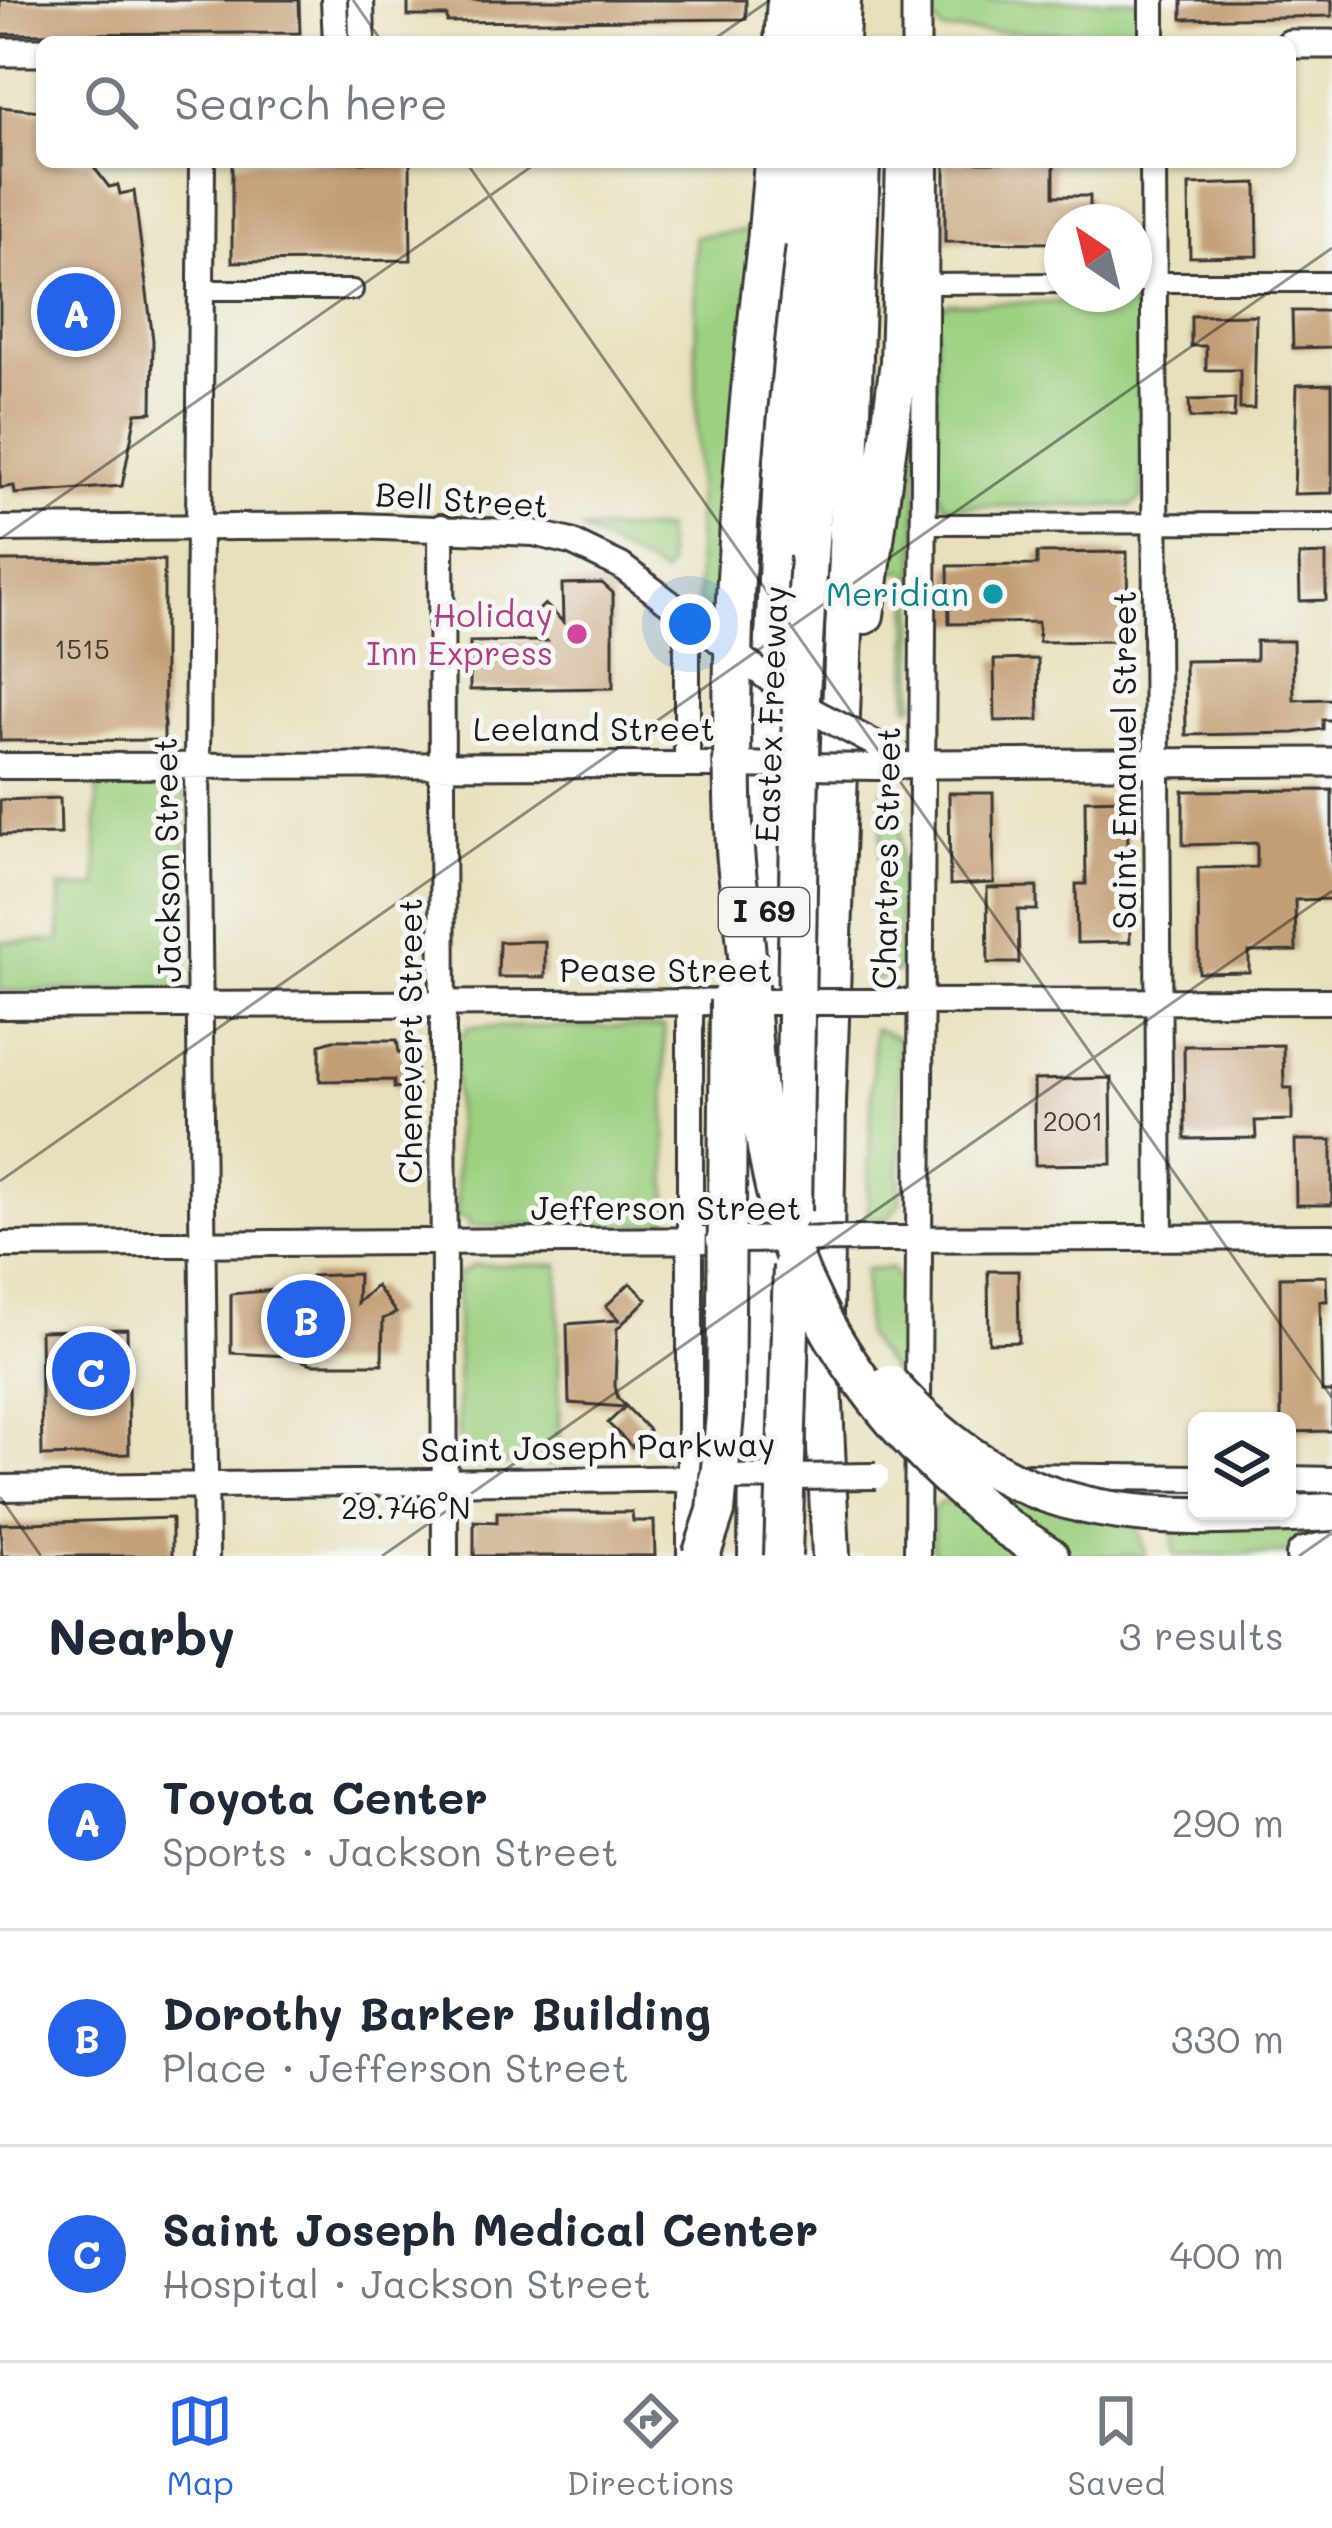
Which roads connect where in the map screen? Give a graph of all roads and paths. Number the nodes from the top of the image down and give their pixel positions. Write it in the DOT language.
graph roads {
  1 [pos="334,0"];
  2 [pos="361,0"];
  3 [pos="786,0"];
  4 [pos="815,0"];
  5 [pos="842,0"];
  6 [pos="866,0"];
  7 [pos="916,0"];
  8 [pos="1152,0"];
  9 [pos="336,36"];
  10 [pos="362,36"];
  11 [pos="783,36"];
  12 [pos="814,36"];
  13 [pos="841,36"];
  14 [pos="864,36"];
  15 [pos="916,36"];
  16 [pos="1152,36"];
  17 [pos="1296,44"];
  18 [pos="1332,44"];
  19 [pos="0,52"];
  20 [pos="36,52"];
  21 [pos="202,168"];
  22 [pos="772,168"];
  23 [pos="808,168"];
  24 [pos="836,168"];
  25 [pos="859,168"];
  26 [pos="905,168"];
  27 [pos="926,168"];
  28 [pos="1153,168"];
  29 [pos="1150,204"];
  30 [pos="829,268"];
  31 [pos="1152,282"];
  32 [pos="1332,282"];
  33 [pos="1044,283"];
  34 [pos="928,284"];
  35 [pos="203,290"];
  36 [pos="353,290"];
  37 [pos="1145,312"];
  38 [pos="1332,523"];
  39 [pos="927,524"];
  40 [pos="1155,524"];
  41 [pos="200,527"];
  42 [pos="441,527"];
  43 [pos="0,529"];
  44 [pos="687,613"];
  45 [pos="737,656"];
  46 [pos="687,664"];
  47 [pos="882,758"];
  48 [pos="1332,761"];
  49 [pos="686,763"];
  50 [pos="1157,763"];
  51 [pos="925,764"];
  52 [pos="440,765"];
  53 [pos="0,766"];
  54 [pos="197,766"];
  55 [pos="839,815"];
  56 [pos="736,853"];
  57 [pos="1332,1000"];
  58 [pos="1159,1001"];
  59 [pos="920,1002"];
  60 [pos="691,1003"];
  61 [pos="442,1004"];
  62 [pos="203,1005"];
  63 [pos="0,1006"];
  64 [pos="795,1103"];
  65 [pos="1160,1238"];
  66 [pos="1332,1238"];
  67 [pos="921,1239"];
  68 [pos="689,1240"];
  69 [pos="444,1242"];
  70 [pos="202,1244"];
  71 [pos="0,1245"];
  72 [pos="917,1474"];
  73 [pos="702,1478"];
  74 [pos="1188,1478"];
  75 [pos="1296,1479"];
  76 [pos="1332,1480"];
  77 [pos="445,1483"];
  78 [pos="206,1486"];
  79 [pos="0,1487"];
  80 [pos="1332,1512"];
  81 [pos="1332,1549"];
  82 [pos="206,1556"];
  83 [pos="445,1556"];
  84 [pos="690,1556"];
  85 [pos="700,1556"];
  86 [pos="757,1556"];
  87 [pos="783,1556"];
  88 [pos="831,1556"];
  89 [pos="917,1556"];
  90 [pos="1050,1556"];
  91 [pos="1306,1556"];
  1 -- 9 [label="street"];
  2 -- 10 [label="street"];
  3 -- 11 [label="highway"];
  4 -- 12 [label="highway"];
  5 -- 13 [label="highway"];
  6 -- 14 [label="highway"];
  7 -- 15 [label="main road"];
  8 -- 16 [label="street"];
  17 -- 18 [label="main road"];
  19 -- 20 [label="main road"];
  21 -- 35 [label="street, Jackson Street"];
  22 -- 56 [label="highway, bridge"];
  23 -- 30 [label="highway, Eastex Freeway / I 69"];
  24 -- 30 [label="highway"];
  25 -- 30 [label="highway, Eastex Freeway / I 69"];
  26 -- 55 [label="highway"];
  27 -- 34 [label="street, Chartres Street"];
  28 -- 29 [label="street, Saint Emanuel Street"];
  30 -- 55 [label="highway, Eastex Freeway / I 69"];
  30 -- 64 [label="highway, bridge"];
  30 -- 86 [label="highway, Eastex Freeway / I 69"];
  31 -- 32 [label="street"];
  33 -- 34 [label="street"];
  34 -- 39 [label="street, Chartres Street"];
  35 -- 36 [label="street"];
  35 -- 41 [label="street, Jackson Street"];
  37 -- 40 [label="street, Saint Emanuel Street"];
  38 -- 40 [label="street"];
  39 -- 40 [label="street"];
  39 -- 51 [label="street, Chartres Street"];
  40 -- 50 [label="street, Saint Emanuel Street"];
  41 -- 42 [label="street, Bell Street"];
  41 -- 43 [label="street, Bell Street"];
  41 -- 54 [label="street, Jackson Street"];
  42 -- 44 [label="street, Bell Street"];
  42 -- 52 [label="street, Chenevert Street"];
  44 -- 45 [label="street, Bell Street, bridge"];
  44 -- 46 [label="street"];
  45 -- 46 [label="street"];
  45 -- 47 [label="street, Bell Street, bridge"];
  46 -- 49 [label="street"];
  47 -- 49 [label="street, Leeland Street, bridge"];
  47 -- 51 [label="street, Bell Street"];
  48 -- 50 [label="main road"];
  49 -- 52 [label="street, Leeland Street"];
  50 -- 51 [label="main road"];
  50 -- 58 [label="street, Saint Emanuel Street"];
  51 -- 59 [label="street, Chartres Street"];
  52 -- 54 [label="street, Leeland Street"];
  52 -- 61 [label="street, Chenevert Street"];
  53 -- 54 [label="street, Leeland Street"];
  54 -- 62 [label="street, Jackson Street"];
  55 -- 88 [label="highway, Eastex Freeway / I 69"];
  56 -- 85 [label="highway, bridge"];
  56 -- 90 [label="highway, bridge"];
  57 -- 58 [label="street, Pease Street"];
  58 -- 59 [label="street, Pease Street"];
  58 -- 65 [label="street, Saint Emanuel Street"];
  59 -- 60 [label="street, Pease Street, bridge"];
  59 -- 67 [label="street, Chartres Street"];
  60 -- 61 [label="street, Pease Street"];
  60 -- 68 [label="street"];
  61 -- 62 [label="street, Pease Street"];
  61 -- 69 [label="street, Chenevert Street"];
  62 -- 63 [label="street, Pease Street"];
  62 -- 70 [label="street, Jackson Street"];
  64 -- 80 [label="highway, bridge"];
  64 -- 87 [label="highway, bridge"];
  65 -- 66 [label="street, Jefferson Street"];
  65 -- 67 [label="street, Jefferson Street"];
  67 -- 68 [label="street, Jefferson Street, bridge"];
  67 -- 72 [label="street, Chartres Street"];
  68 -- 69 [label="street, Jefferson Street"];
  68 -- 73 [label="street"];
  69 -- 70 [label="street, Jefferson Street"];
  69 -- 77 [label="street, Chenevert Street"];
  70 -- 71 [label="street, Jefferson Street"];
  70 -- 78 [label="street, Jackson Street"];
  72 -- 73 [label="street, Saint Joseph Parkway, bridge"];
  72 -- 74 [label="street, Saint Joseph Parkway"];
  72 -- 89 [label="street, Chartres Street"];
  73 -- 77 [label="street, Saint Joseph Parkway"];
  73 -- 84 [label="street"];
  75 -- 76 [label="street"];
  77 -- 78 [label="street, Saint Joseph Parkway"];
  77 -- 83 [label="street, Chenevert Street"];
  78 -- 79 [label="street, Saint Joseph Parkway"];
  78 -- 82 [label="street, Jackson Street"];
  81 -- 91 [label="highway"];
}
